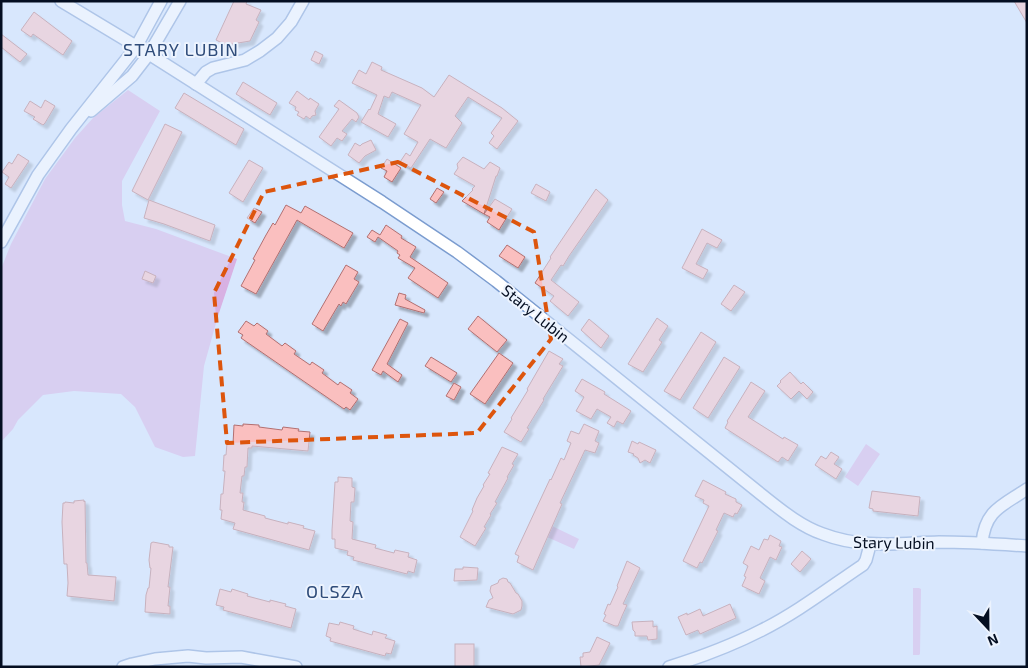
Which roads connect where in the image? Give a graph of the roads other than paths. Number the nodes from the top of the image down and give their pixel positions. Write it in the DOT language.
graph roads {
  1 [pos="61,1"];
  2 [pos="161,1"];
  3 [pos="180,1"];
  4 [pos="303,1"];
  5 [pos="136,47"];
  6 [pos="149,54"];
  7 [pos="196,84"];
  8 [pos="71,129"];
  9 [pos="4,227"];
  10 [pos="1,242"];
  11 [pos="1027,489"];
  12 [pos="982,543"];
  13 [pos="870,545"];
  14 [pos="1027,546"];
  15 [pos="123,667"];
  16 [pos="296,667"];
  17 [pos="669,667"];
  1 -- 5 [label="street, Stary Lubin"];
  2 -- 5 [label="street"];
  3 -- 6 [label="street"];
  4 -- 7 [label="street"];
  5 -- 6 [label="street, Stary Lubin"];
  5 -- 8 [label="street"];
  6 -- 7 [label="street, Stary Lubin"];
  6 -- 8 [label="street"];
  7 -- 13 [label="street, Stary Lubin"];
  8 -- 9 [label="street"];
  9 -- 10 [label="street"];
  11 -- 12 [label="street"];
  12 -- 13 [label="street, Stary Lubin"];
  12 -- 14 [label="street, Stary Lubin"];
  13 -- 17 [label="street"];
  15 -- 16 [label="street"];
}
